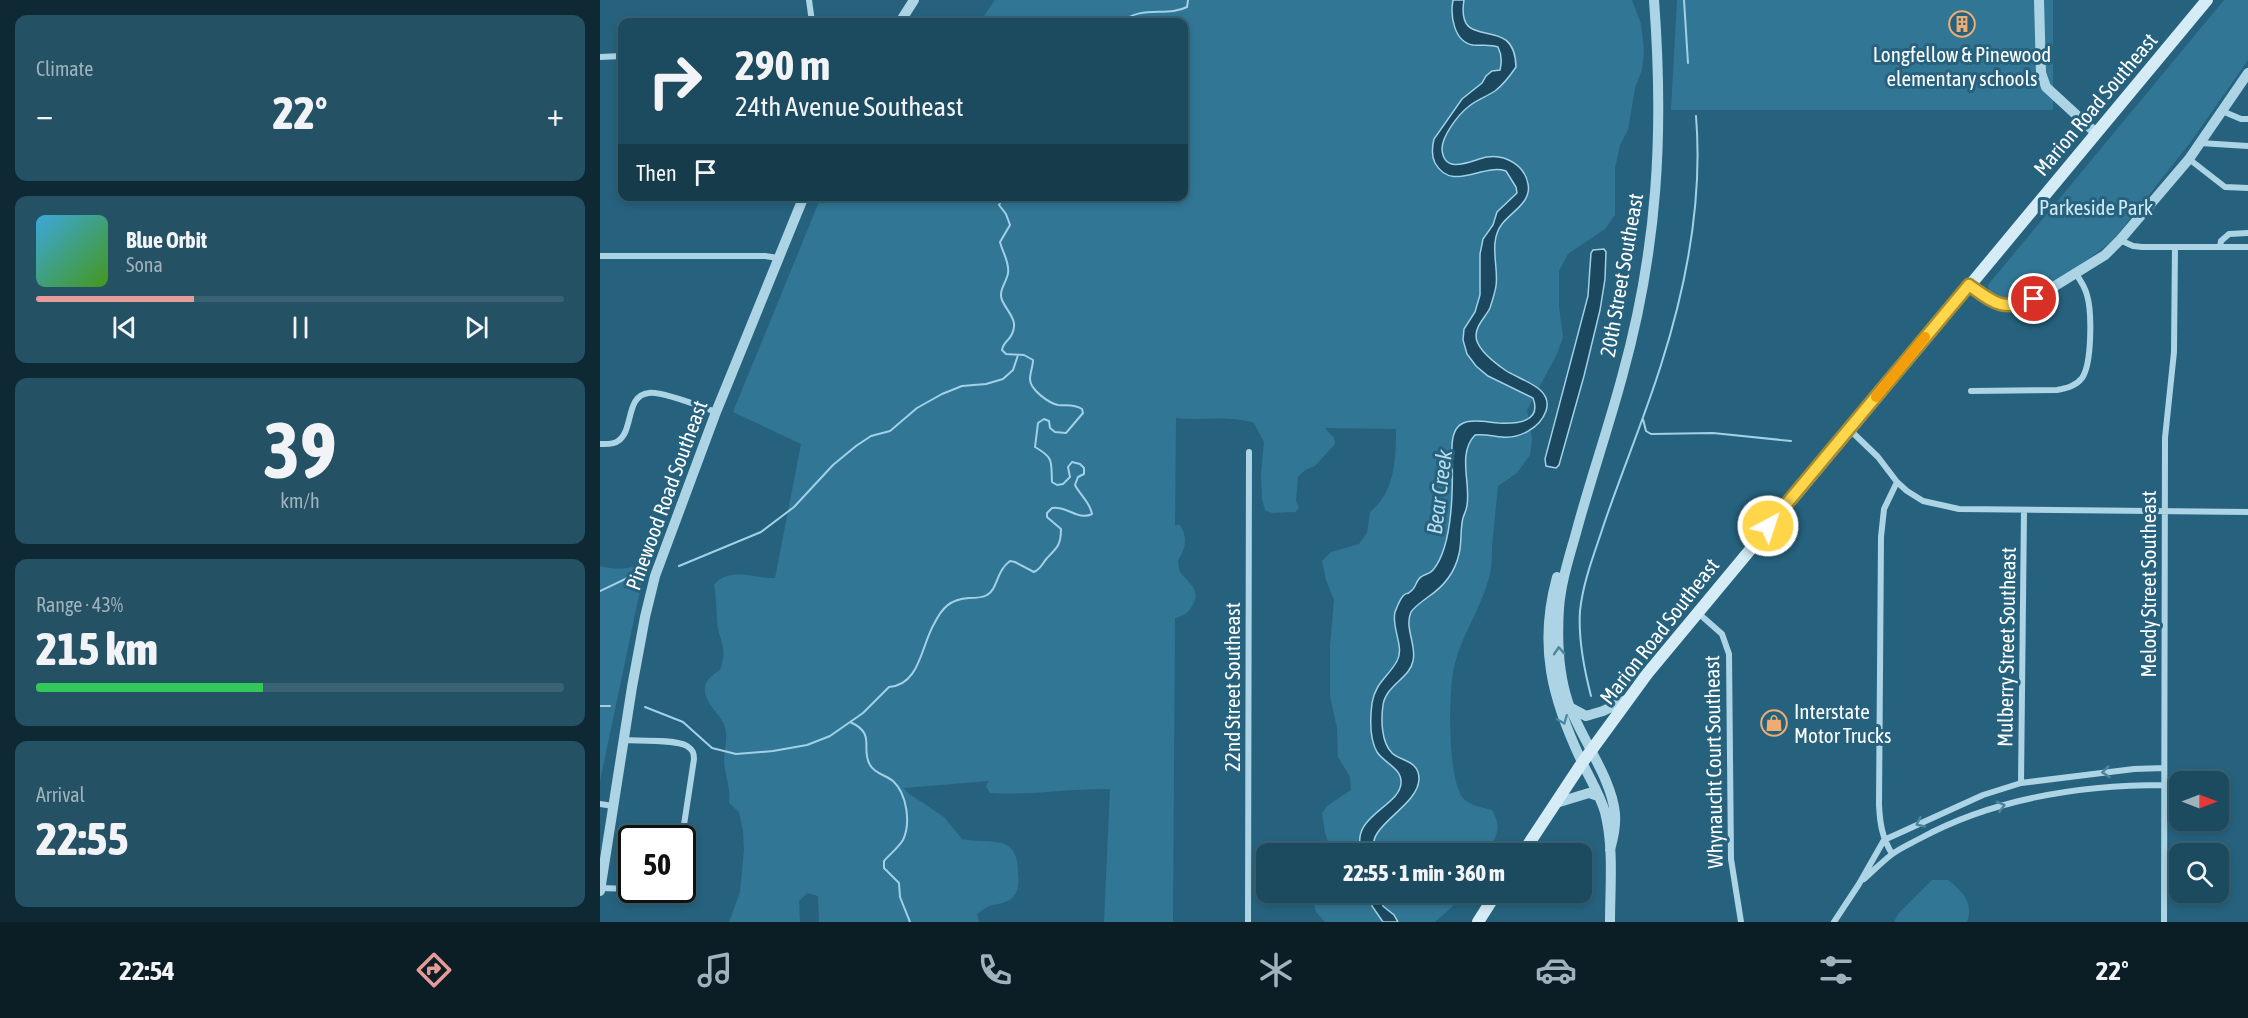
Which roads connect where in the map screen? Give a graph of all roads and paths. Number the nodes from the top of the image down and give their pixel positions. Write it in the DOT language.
graph roads {
  1 [pos="809,0"];
  2 [pos="914,0"];
  3 [pos="1654,0"];
  4 [pos="2039,0"];
  5 [pos="2207,0"];
  6 [pos="811,18"];
  7 [pos="903,18"];
  8 [pos="618,56"];
  9 [pos="600,57"];
  10 [pos="2248,73"];
  11 [pos="2222,111"];
  12 [pos="2248,119"];
  13 [pos="2096,133"];
  14 [pos="2199,143"];
  15 [pos="2248,146"];
  16 [pos="2189,159"];
  17 [pos="2248,188"];
  18 [pos="802,201"];
  19 [pos="2248,233"];
  20 [pos="2120,240"];
  21 [pos="2175,247"];
  22 [pos="2220,247"];
  23 [pos="2248,247"];
  24 [pos="600,256"];
  25 [pos="778,258"];
  26 [pos="2076,274"];
  27 [pos="1969,285"];
  28 [pos="1971,391"];
  29 [pos="716,412"];
  30 [pos="1849,429"];
  31 [pos="600,444"];
  32 [pos="1249,452"];
  33 [pos="1590,480"];
  34 [pos="1897,482"];
  35 [pos="2024,511"];
  36 [pos="2164,512"];
  37 [pos="2248,512"];
  38 [pos="1697,612"];
  39 [pos="1628,699"];
  40 [pos="1570,708"];
  41 [pos="623,740"];
  42 [pos="1591,752"];
  43 [pos="1582,763"];
  44 [pos="2164,768"];
  45 [pos="2021,783"];
  46 [pos="2165,785"];
  47 [pos="1599,796"];
  48 [pos="1556,803"];
  49 [pos="600,804"];
  50 [pos="613,806"];
  51 [pos="605,824"];
  52 [pos="684,825"];
  53 [pos="1884,840"];
  54 [pos="1529,843"];
  55 [pos="1610,850"];
  56 [pos="1892,854"];
  57 [pos="1859,884"];
  58 [pos="618,889"];
  59 [pos="600,890"];
  60 [pos="1490,903"];
  61 [pos="1248,922"];
  62 [pos="1478,922"];
  63 [pos="1610,922"];
  64 [pos="1741,922"];
  65 [pos="1834,922"];
  66 [pos="2164,922"];
  1 -- 6 [label="street"];
  2 -- 7 [label="street"];
  3 -- 33 [label="street, 20th Street Southeast"];
  4 -- 13 [label="street"];
  5 -- 13 [label="main road, Marion Road Southeast"];
  8 -- 9 [label="street"];
  10 -- 11 [label="street"];
  11 -- 12 [label="street"];
  11 -- 14 [label="street"];
  13 -- 27 [label="main road, Marion Road Southeast"];
  14 -- 15 [label="street"];
  14 -- 16 [label="street"];
  16 -- 17 [label="street"];
  16 -- 20 [label="street"];
  18 -- 25 [label="street, Pinewood Road Southeast"];
  19 -- 22 [label="street"];
  20 -- 21 [label="street"];
  20 -- 26 [label="street"];
  21 -- 22 [label="street"];
  21 -- 36 [label="street, Melody Street Southeast"];
  22 -- 23 [label="street"];
  24 -- 25 [label="street"];
  25 -- 29 [label="street, Pinewood Road Southeast"];
  26 -- 27 [label="street"];
  26 -- 28 [label="street"];
  27 -- 30 [label="main road, Marion Road Southeast"];
  29 -- 31 [label="street"];
  29 -- 41 [label="street, Pinewood Road Southeast"];
  30 -- 34 [label="street"];
  30 -- 38 [label="main road, Marion Road Southeast"];
  32 -- 61 [label="street, 22nd Street Southeast"];
  40 -- 33 [label="street, 20th Street Southeast, one-way"];
  33 -- 43 [label="street, 20th Street Southeast, one-way"];
  34 -- 35 [label="street"];
  34 -- 53 [label="street"];
  35 -- 36 [label="street"];
  35 -- 45 [label="street, Mulberry Street Southeast"];
  36 -- 37 [label="street"];
  36 -- 44 [label="street, Melody Street Southeast"];
  38 -- 39 [label="main road, Marion Road Southeast"];
  38 -- 64 [label="street, Whynaucht Court Southeast"];
  39 -- 40 [label="street"];
  39 -- 42 [label="main road, Marion Road Southeast"];
  40 -- 42 [label="street, 20th Street Southeast"];
  41 -- 50 [label="street, Pinewood Road Southeast"];
  41 -- 52 [label="street"];
  42 -- 43 [label="main road, Marion Road Southeast"];
  42 -- 55 [label="street, 20th Street Southeast"];
  43 -- 47 [label="street, 20th Street Southeast"];
  43 -- 48 [label="main road, Marion Road Southeast"];
  44 -- 45 [label="street, one-way"];
  44 -- 46 [label="street, Melody Street Southeast"];
  45 -- 53 [label="street, one-way"];
  56 -- 46 [label="street, one-way"];
  46 -- 66 [label="street, Melody Street Southeast"];
  47 -- 48 [label="street"];
  47 -- 55 [label="street, 20th Street Southeast"];
  48 -- 54 [label="main road, Marion Road Southeast"];
  49 -- 50 [label="street"];
  50 -- 51 [label="street, Pinewood Road Southeast"];
  51 -- 59 [label="street, Pinewood Road Southeast"];
  53 -- 56 [label="street"];
  53 -- 57 [label="street"];
  55 -- 63 [label="street, 20th Street Southeast"];
  56 -- 57 [label="street"];
  57 -- 65 [label="street"];
  58 -- 59 [label="street"];
  60 -- 62 [label="main road"];
}
